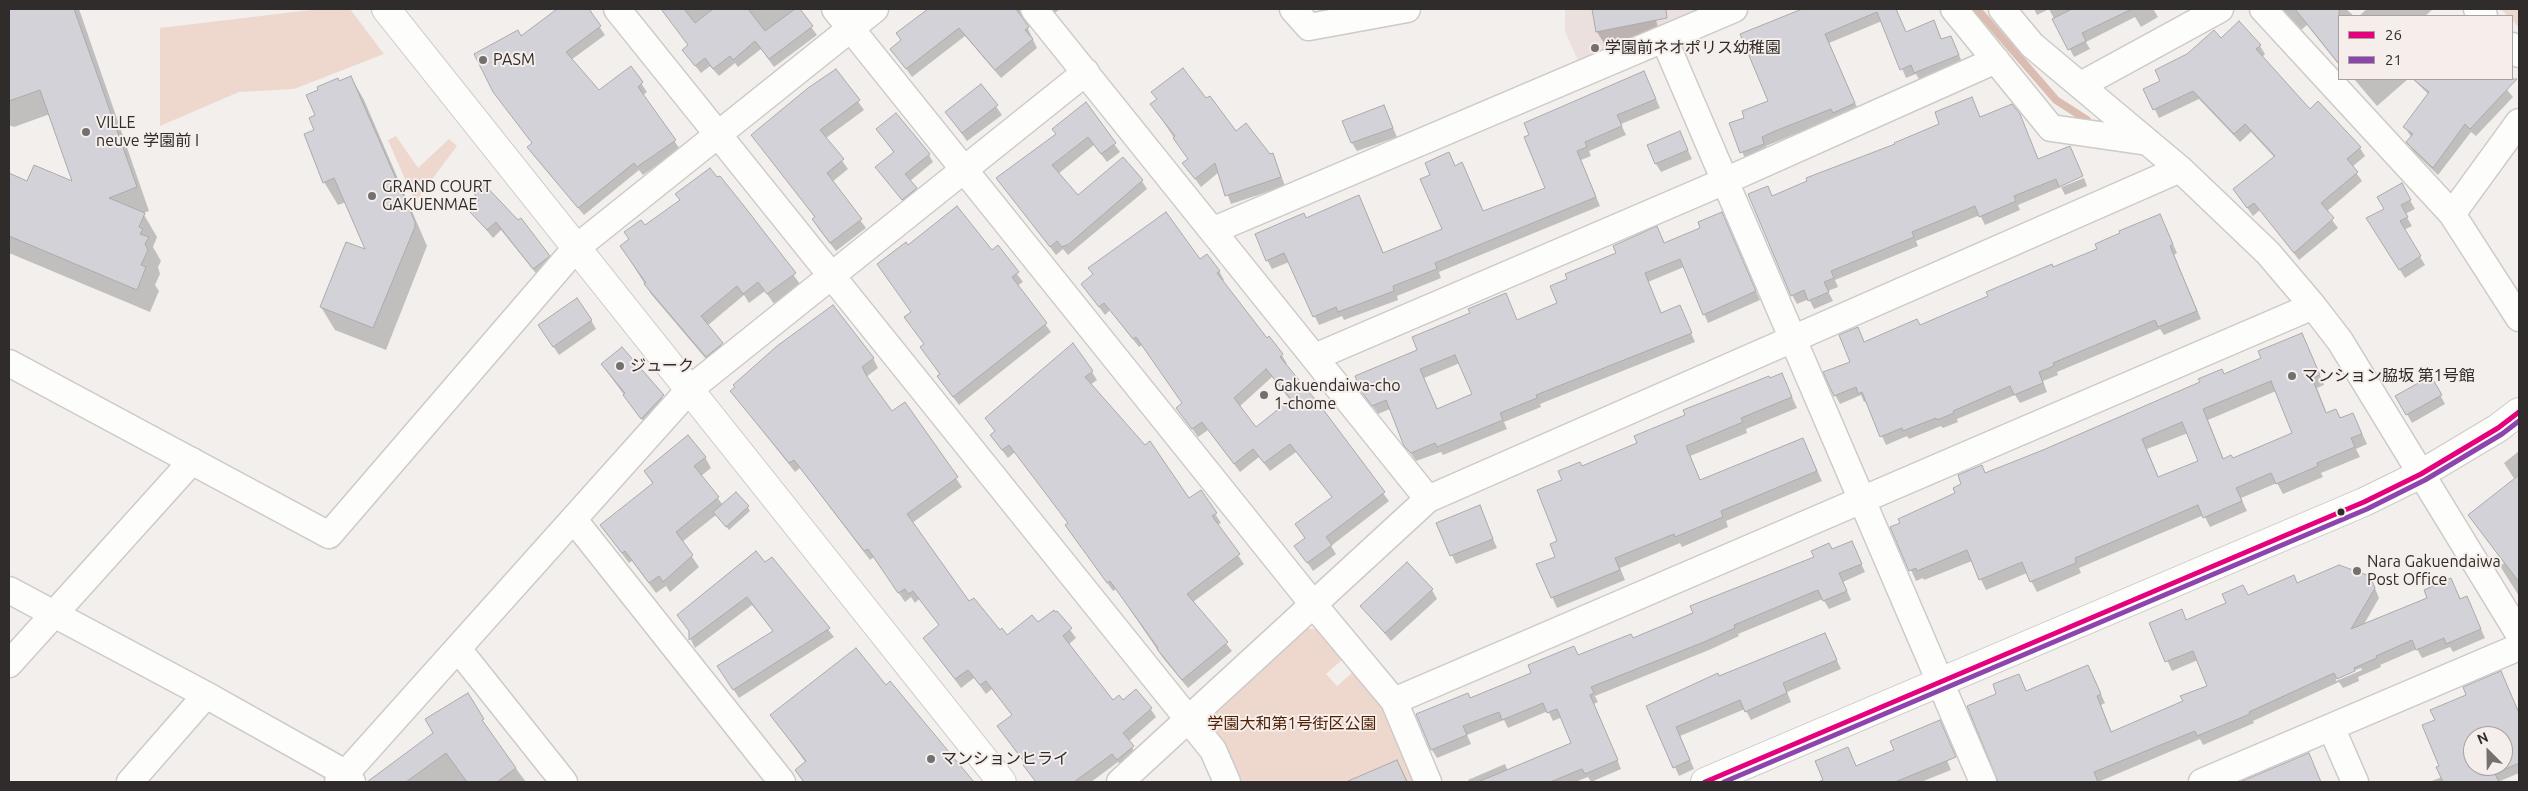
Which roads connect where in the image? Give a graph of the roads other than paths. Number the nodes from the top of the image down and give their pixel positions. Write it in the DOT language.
graph roads {
  1 [pos="386,9"];
  2 [pos="617,9"];
  3 [pos="875,9"];
  4 [pos="1034,9"];
  5 [pos="1292,9"];
  6 [pos="1407,9"];
  7 [pos="1734,9"];
  8 [pos="1954,9"];
  9 [pos="2002,9"];
  10 [pos="2220,9"];
  11 [pos="2264,9"];
  12 [pos="843,18"];
  13 [pos="1664,39"];
  14 [pos="1996,60"];
  15 [pos="1086,72"];
  16 [pos="2081,86"];
  17 [pos="2519,122"];
  18 [pos="718,135"];
  19 [pos="2149,142"];
  20 [pos="963,168"];
  21 [pos="2180,169"];
  22 [pos="1725,182"];
  23 [pos="2452,214"];
  24 [pos="1214,230"];
  25 [pos="576,248"];
  26 [pos="832,275"];
  27 [pos="2313,306"];
  28 [pos="2519,318"];
  29 [pos="1793,340"];
  30 [pos="1315,357"];
  31 [pos="9,363"];
  32 [pos="690,389"];
  33 [pos="2519,412"];
  34 [pos="192,461"];
  35 [pos="2421,474"];
  36 [pos="1428,499"];
  37 [pos="1862,501"];
  38 [pos="574,520"];
  39 [pos="9,590"];
  40 [pos="1313,604"];
  41 [pos="53,615"];
  42 [pos="2519,634"];
  43 [pos="2519,647"];
  44 [pos="458,648"];
  45 [pos="9,664"];
  46 [pos="1940,682"];
  47 [pos="206,695"];
  48 [pos="1394,701"];
  49 [pos="1189,720"];
  50 [pos="2331,727"];
  51 [pos="345,779"];
  52 [pos="130,782"];
  53 [pos="564,782"];
  54 [pos="782,782"];
  55 [pos="1002,782"];
  56 [pos="1120,782"];
  57 [pos="1227,782"];
  58 [pos="1428,782"];
  59 [pos="1704,782"];
  60 [pos="1983,782"];
  61 [pos="2202,782"];
  62 [pos="2354,782"];
  1 -- 25 [label="street"];
  2 -- 18 [label="street"];
  3 -- 12 [label="street"];
  4 -- 15 [label="street"];
  5 -- 6 [label="street"];
  7 -- 13 [label="street"];
  8 -- 14 [label="street"];
  9 -- 16 [label="street"];
  10 -- 16 [label="street"];
  11 -- 23 [label="street"];
  12 -- 18 [label="street"];
  12 -- 20 [label="street"];
  13 -- 22 [label="street"];
  13 -- 24 [label="street"];
  14 -- 19 [label="street"];
  14 -- 22 [label="street"];
  15 -- 20 [label="street"];
  15 -- 24 [label="street"];
  16 -- 19 [label="street"];
  17 -- 23 [label="street"];
  18 -- 25 [label="street"];
  18 -- 26 [label="street"];
  19 -- 21 [label="street"];
  20 -- 26 [label="street"];
  20 -- 40 [label="street"];
  21 -- 27 [label="street"];
  21 -- 29 [label="street"];
  22 -- 29 [label="street"];
  22 -- 30 [label="street"];
  23 -- 28 [label="street"];
  24 -- 30 [label="street"];
  25 -- 32 [label="street"];
  25 -- 34 [label="street"];
  26 -- 32 [label="street"];
  26 -- 49 [label="street"];
  27 -- 35 [label="street"];
  27 -- 37 [label="street"];
  29 -- 36 [label="street"];
  29 -- 37 [label="street"];
  30 -- 36 [label="street"];
  31 -- 34 [label="street"];
  32 -- 38 [label="street"];
  32 -- 55 [label="street"];
  33 -- 35 [label="street"];
  34 -- 41 [label="street"];
  35 -- 42 [label="street"];
  35 -- 46 [label="street"];
  36 -- 40 [label="street"];
  37 -- 46 [label="street"];
  37 -- 48 [label="street"];
  38 -- 44 [label="street"];
  38 -- 54 [label="street"];
  39 -- 41 [label="street"];
  40 -- 48 [label="street"];
  40 -- 49 [label="street"];
  41 -- 45 [label="street"];
  41 -- 47 [label="street"];
  43 -- 50 [label="street"];
  44 -- 51 [label="street"];
  44 -- 53 [label="street"];
  46 -- 59 [label="street"];
  46 -- 60 [label="street"];
  47 -- 51 [label="street"];
  47 -- 52 [label="street"];
  48 -- 58 [label="street"];
  49 -- 56 [label="street"];
  49 -- 57 [label="street"];
  50 -- 61 [label="street"];
  50 -- 62 [label="street"];
}
